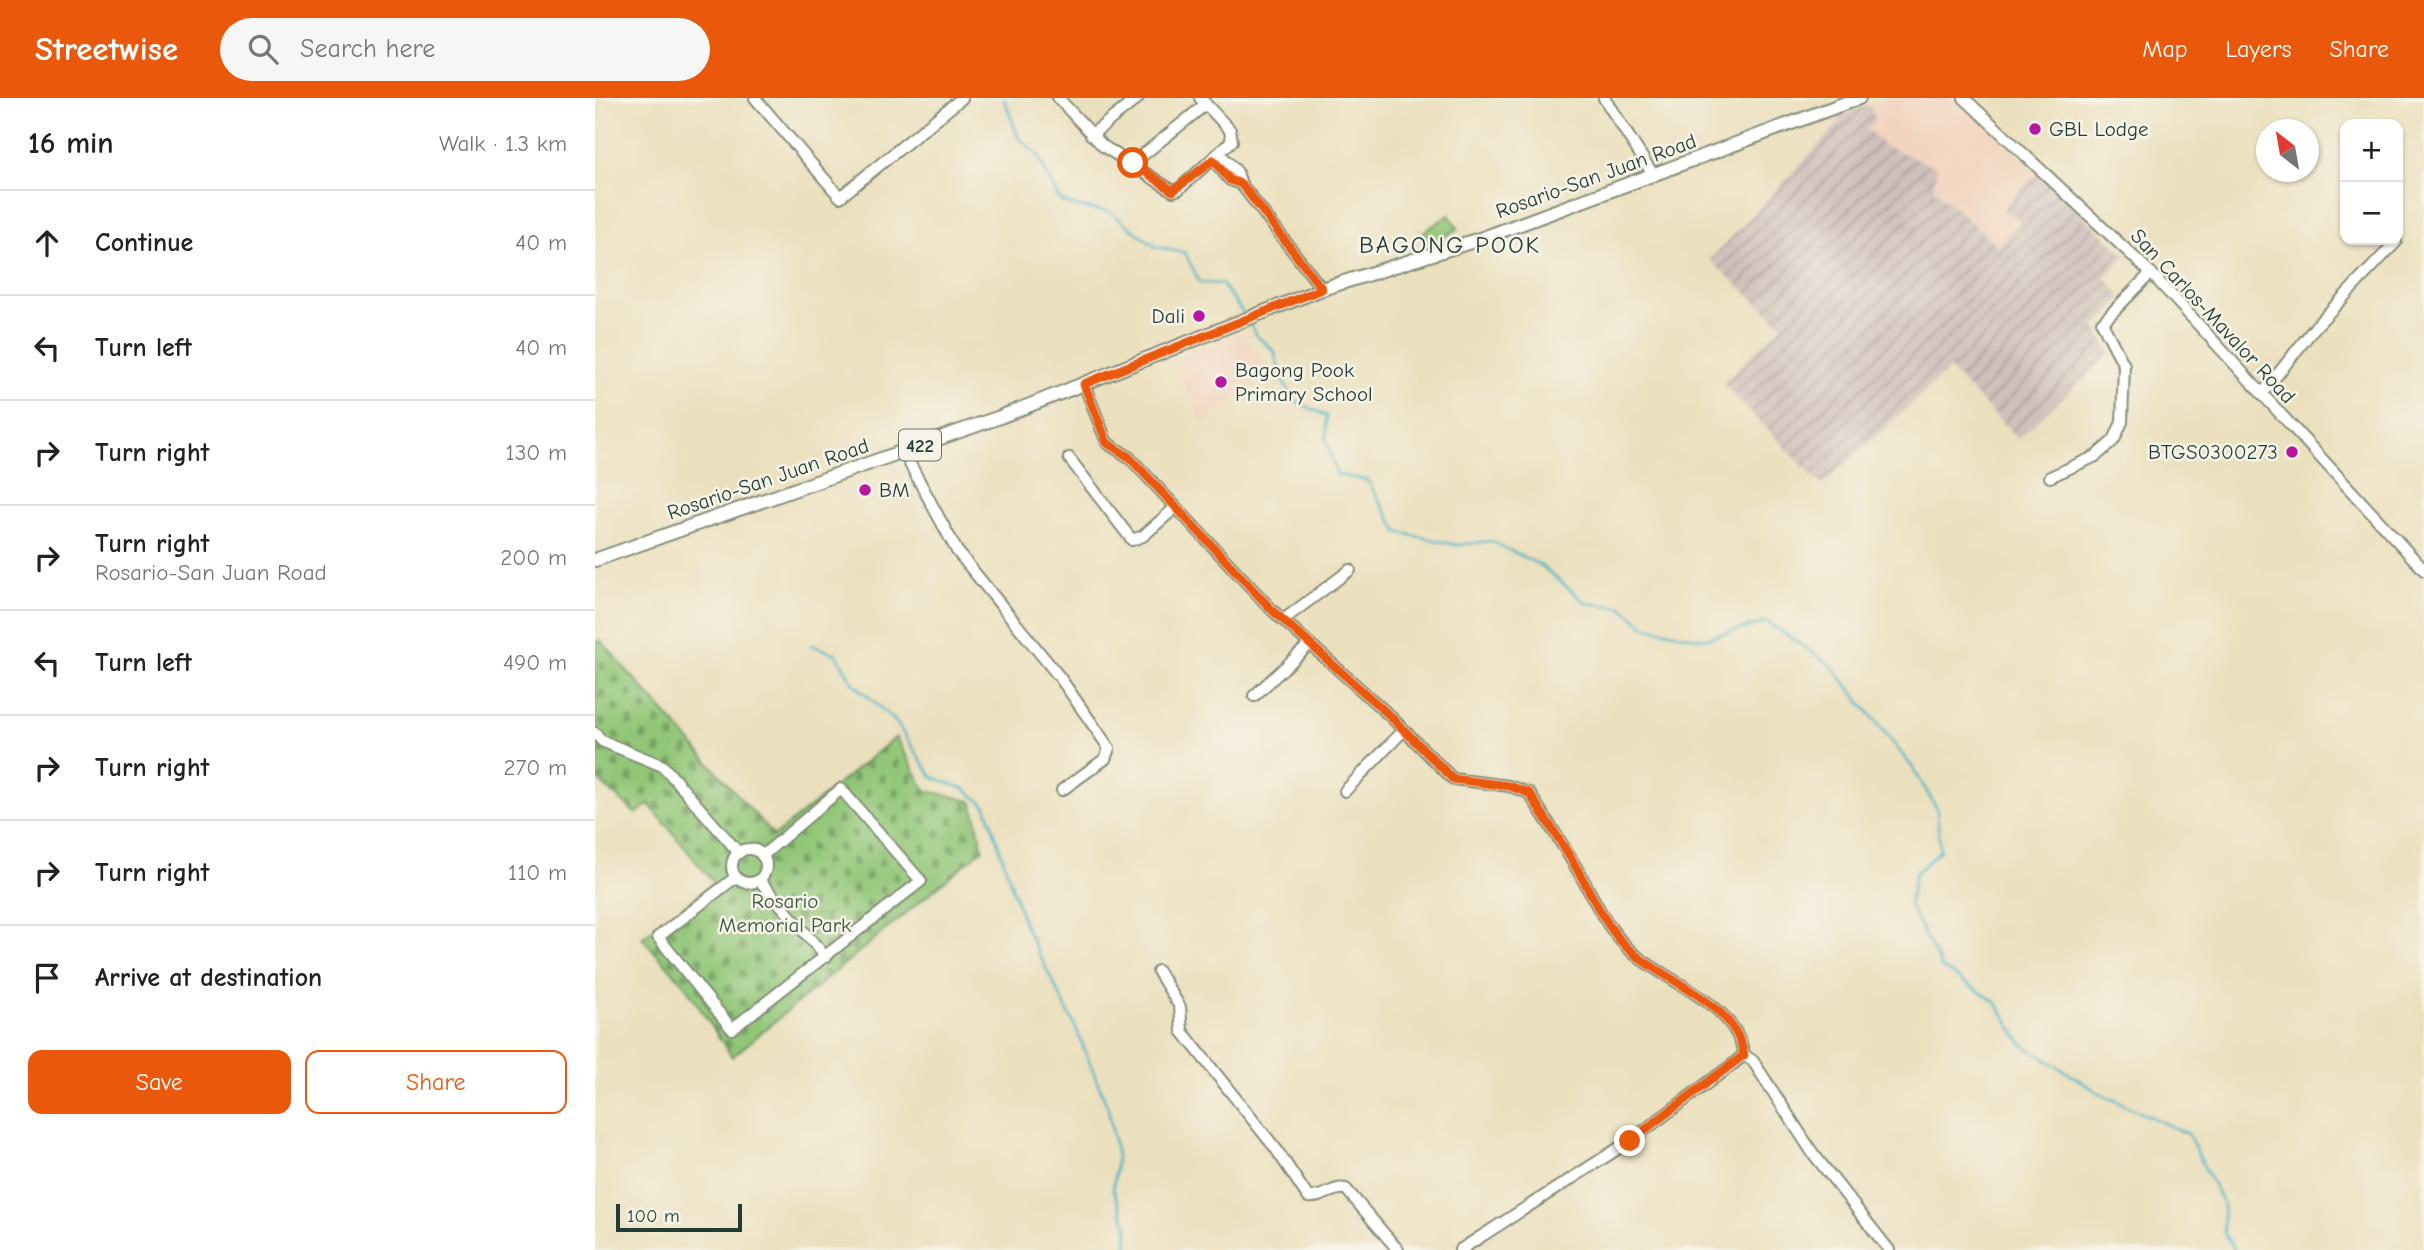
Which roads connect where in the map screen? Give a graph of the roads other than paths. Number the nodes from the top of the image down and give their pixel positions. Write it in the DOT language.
graph roads {
  1 [pos="755,98"];
  2 [pos="963,98"];
  3 [pos="1138,98"];
  4 [pos="1604,98"];
  5 [pos="1859,98"];
  6 [pos="1964,98"];
  7 [pos="1059,99"];
  8 [pos="1203,101"];
  9 [pos="1091,135"];
  10 [pos="1216,157"];
  11 [pos="1133,163"];
  12 [pos="1654,176"];
  13 [pos="2393,245"];
  14 [pos="2151,273"];
  15 [pos="1322,289"];
  16 [pos="1084,384"];
  17 [pos="2262,394"];
  18 [pos="903,451"];
  19 [pos="1069,458"];
  20 [pos="2050,477"];
  21 [pos="1175,508"];
  22 [pos="595,560"];
  23 [pos="1350,570"];
  24 [pos="2424,570"];
  25 [pos="1283,620"];
  26 [pos="1310,644"];
  27 [pos="1254,695"];
  28 [pos="1404,730"];
  29 [pos="595,733"];
  30 [pos="1062,790"];
  31 [pos="1345,790"];
  32 [pos="739,853"];
  33 [pos="762,856"];
  34 [pos="736,877"];
  35 [pos="759,880"];
  36 [pos="826,957"];
  37 [pos="1158,971"];
  38 [pos="1744,1055"];
  39 [pos="1884,1248"];
  40 [pos="1398,1250"];
  41 [pos="1460,1250"];
  1 -- 2 [label="street"];
  3 -- 9 [label="street"];
  4 -- 12 [label="street"];
  5 -- 12 [label="main road, Rosario-San Juan Road / 422"];
  6 -- 14 [label="street, San Carlos-Mavalor Road"];
  7 -- 9 [label="street"];
  8 -- 10 [label="street"];
  8 -- 11 [label="street"];
  9 -- 11 [label="street"];
  10 -- 11 [label="street"];
  10 -- 15 [label="street"];
  12 -- 15 [label="main road, Rosario-San Juan Road / 422"];
  13 -- 17 [label="street"];
  14 -- 17 [label="street, San Carlos-Mavalor Road"];
  14 -- 20 [label="street"];
  15 -- 16 [label="main road, Rosario-San Juan Road / 422"];
  16 -- 18 [label="main road, Rosario-San Juan Road / 422"];
  16 -- 21 [label="street"];
  17 -- 24 [label="street, San Carlos-Mavalor Road"];
  18 -- 22 [label="main road, Rosario-San Juan Road / 422"];
  18 -- 30 [label="street"];
  19 -- 21 [label="street"];
  21 -- 25 [label="street"];
  23 -- 25 [label="street"];
  25 -- 26 [label="street"];
  26 -- 27 [label="street"];
  26 -- 28 [label="street"];
  28 -- 31 [label="street"];
  28 -- 38 [label="street"];
  29 -- 32 [label="street"];
  32 -- 33 [label="street"];
  32 -- 34 [label="street"];
  33 -- 35 [label="street"];
  33 -- 36 [label="street"];
  34 -- 35 [label="street"];
  34 -- 36 [label="street"];
  35 -- 36 [label="street"];
  37 -- 40 [label="street"];
  38 -- 39 [label="street"];
  38 -- 41 [label="street"];
}
